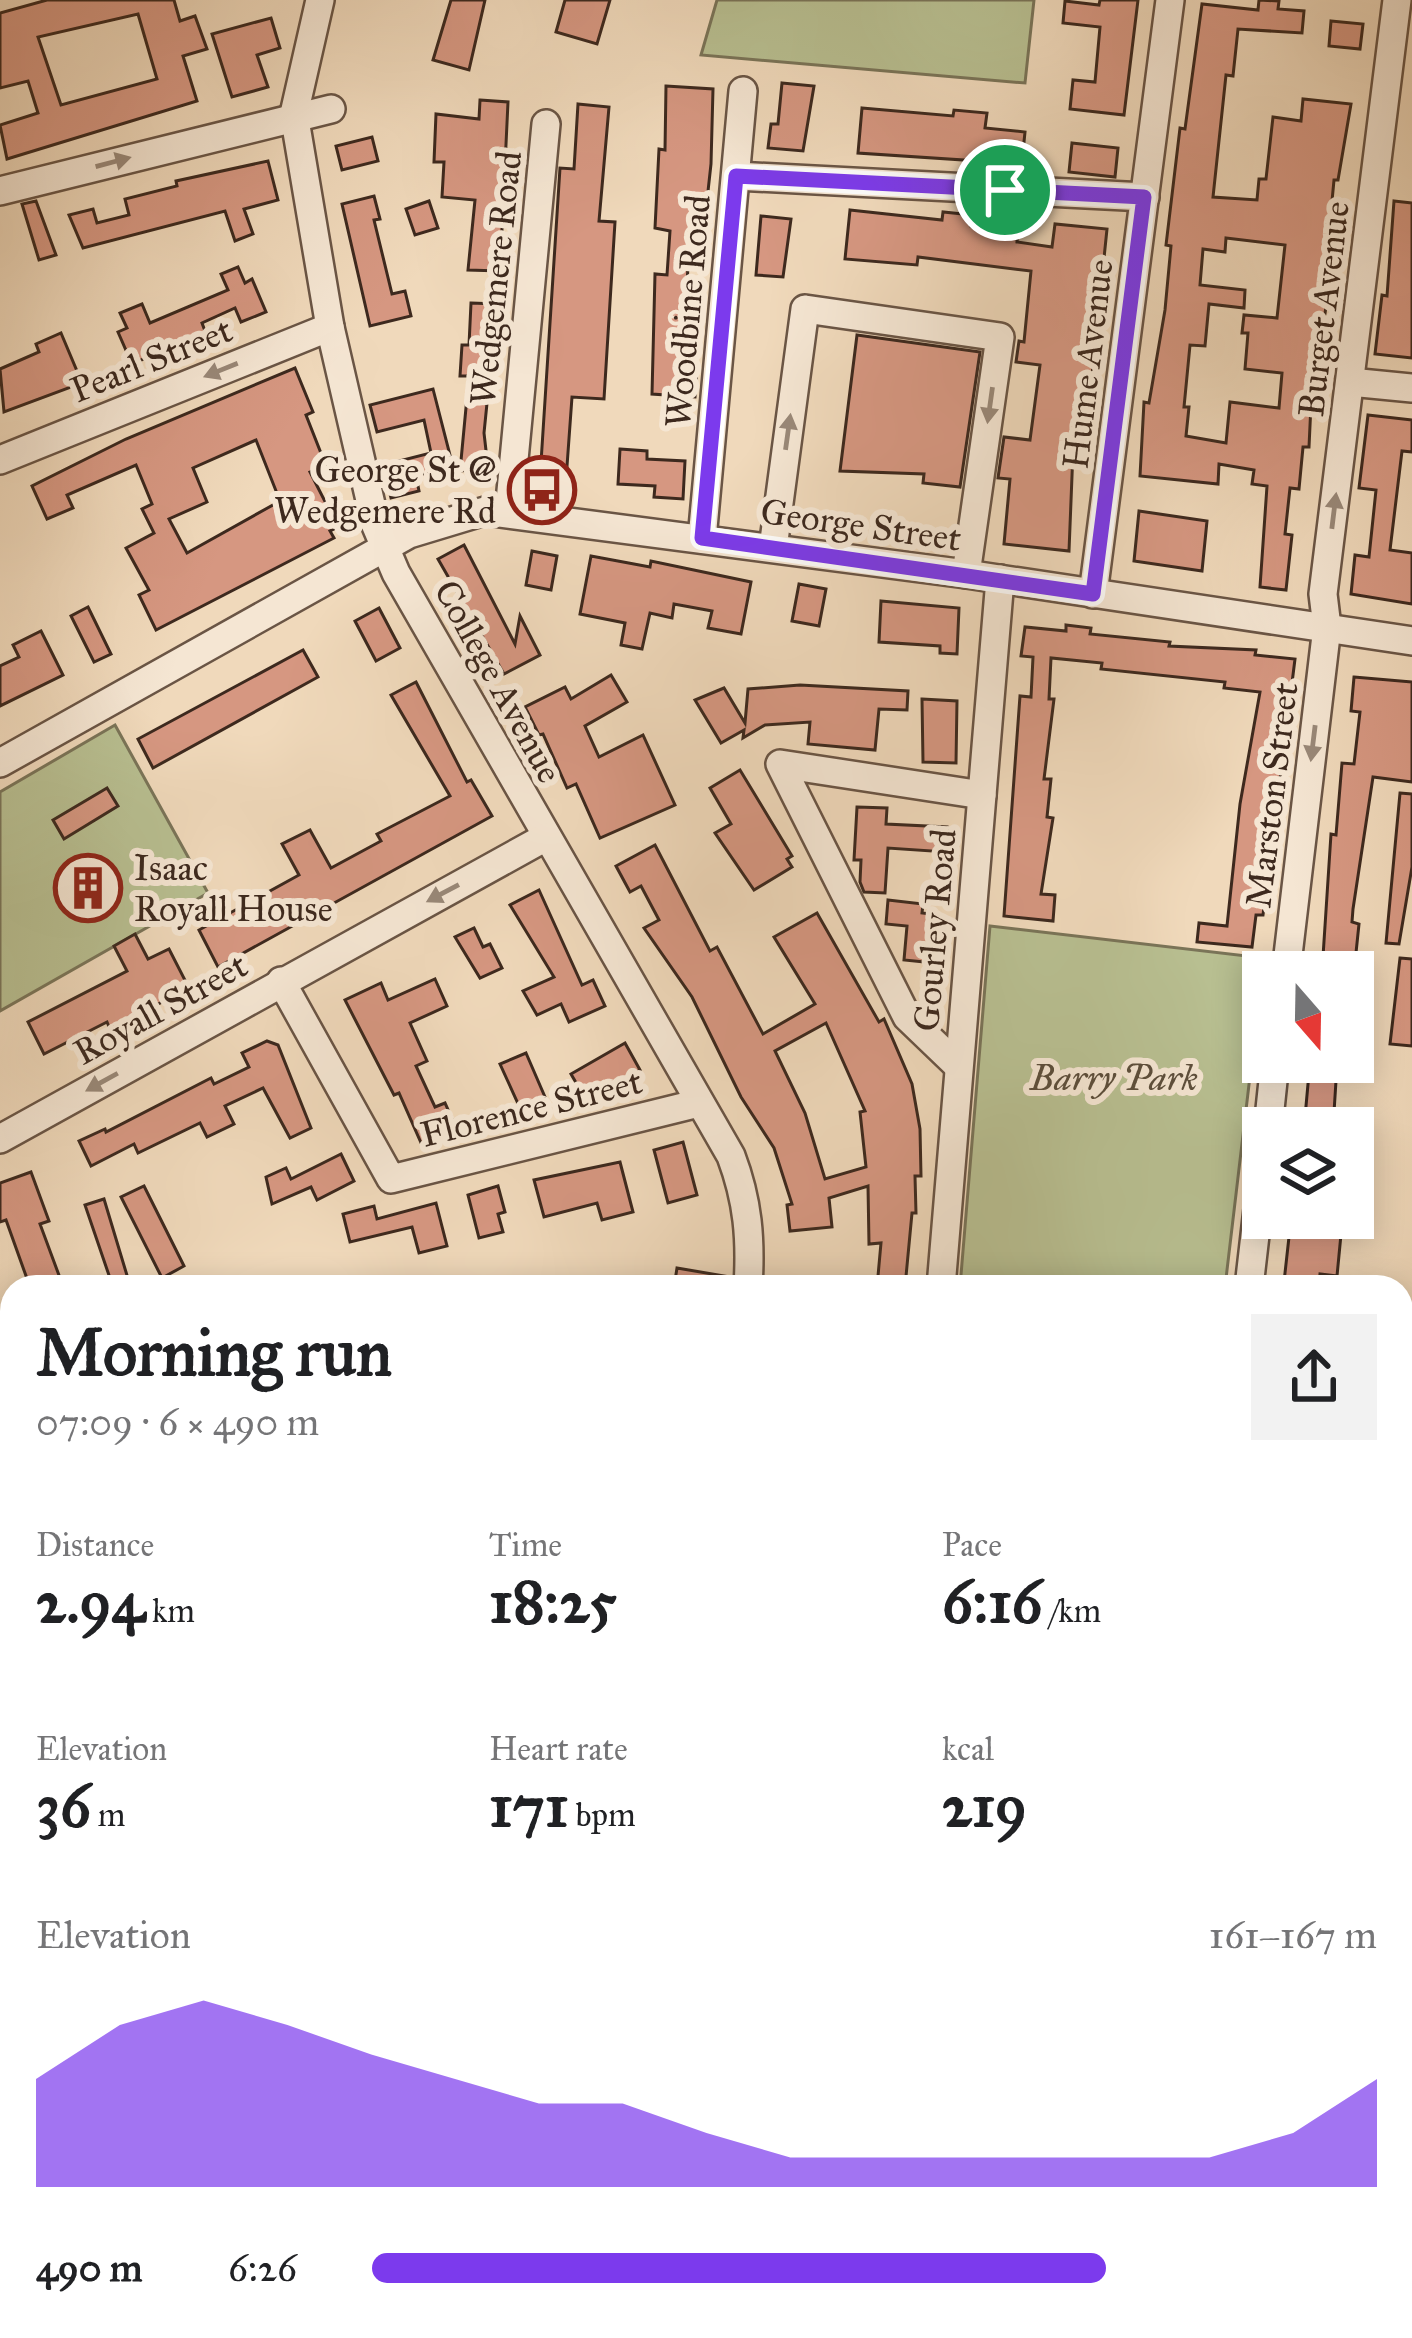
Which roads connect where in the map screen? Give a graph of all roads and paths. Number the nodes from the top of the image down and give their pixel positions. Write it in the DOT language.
graph roads {
  1 [pos="320,0"];
  2 [pos="1170,0"];
  3 [pos="1397,5"];
  4 [pos="743,91"];
  5 [pos="331,109"];
  6 [pos="294,114"];
  7 [pos="546,124"];
  8 [pos="736,176"];
  9 [pos="0,191"];
  10 [pos="1144,197"];
  11 [pos="330,327"];
  12 [pos="1350,382"];
  13 [pos="1412,388"];
  14 [pos="0,460"];
  15 [pos="509,512"];
  16 [pos="702,538"];
  17 [pos="386,547"];
  18 [pos="773,548"];
  19 [pos="966,574"];
  20 [pos="1000,579"];
  21 [pos="1093,594"];
  22 [pos="1327,627"];
  23 [pos="1412,641"];
  24 [pos="0,763"];
  25 [pos="982,795"];
  26 [pos="546,838"];
  27 [pos="1288,951"];
  28 [pos="281,981"];
  29 [pos="957,1065"];
  30 [pos="699,1103"];
  31 [pos="0,1139"];
  32 [pos="1255,1239"];
  33 [pos="749,1275"];
  34 [pos="942,1275"];
  35 [pos="1250,1275"];
  1 -- 6 [label="street, College Avenue"];
  2 -- 10 [label="street, Hume Avenue"];
  3 -- 12 [label="street, Burget Avenue"];
  4 -- 8 [label="street, Woodbine Road"];
  5 -- 6 [label="street"];
  9 -- 6 [label="street, one-way"];
  6 -- 11 [label="street, College Avenue"];
  7 -- 15 [label="street, Wedgemere Road"];
  8 -- 10 [label="street"];
  8 -- 16 [label="street, Woodbine Road"];
  10 -- 21 [label="street, Hume Avenue"];
  11 -- 14 [label="street, Pearl Street, one-way"];
  11 -- 17 [label="street, College Avenue"];
  12 -- 13 [label="street"];
  22 -- 12 [label="street, Burget Avenue, one-way"];
  15 -- 16 [label="street, George Street"];
  15 -- 17 [label="street, George Street"];
  16 -- 18 [label="street, George Street"];
  17 -- 24 [label="street, George Street"];
  17 -- 26 [label="street, College Avenue"];
  18 -- 19 [label="street, George Street"];
  18 -- 19 [label="street, one-way"];
  19 -- 20 [label="street, George Street"];
  20 -- 21 [label="street, George Street"];
  20 -- 25 [label="street, Gourley Road"];
  21 -- 22 [label="street, George Street"];
  22 -- 23 [label="street, George Street"];
  22 -- 27 [label="street, Marston Street, one-way"];
  25 -- 29 [label="street, Gourley Road"];
  25 -- 29 [label="street"];
  26 -- 28 [label="street, Royall Street, one-way"];
  26 -- 30 [label="street, College Avenue"];
  28 -- 30 [label="street, Florence Street"];
  28 -- 31 [label="street, Royall Street, one-way"];
  29 -- 34 [label="street, Gourley Road"];
  30 -- 33 [label="street, College Avenue"];
  32 -- 35 [label="street"];
}
